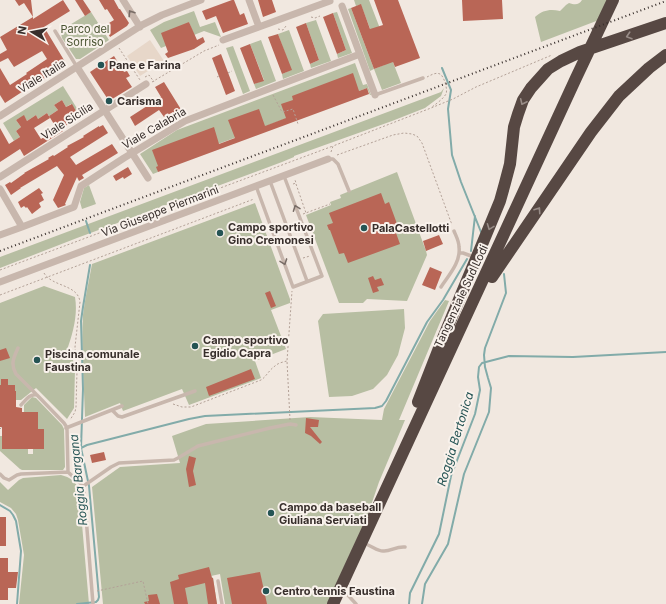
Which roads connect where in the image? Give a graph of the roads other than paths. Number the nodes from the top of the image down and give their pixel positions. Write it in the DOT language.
graph roads {
  1 [pos="123,0"];
  2 [pos="201,0"];
  3 [pos="249,0"];
  4 [pos="613,0"];
  5 [pos="621,0"];
  6 [pos="330,1"];
  7 [pos="342,6"];
  8 [pos="666,23"];
  9 [pos="140,26"];
  10 [pos="259,27"];
  11 [pos="55,31"];
  12 [pos="223,40"];
  13 [pos="360,54"];
  14 [pos="666,55"];
  15 [pos="77,67"];
  16 [pos="581,76"];
  17 [pos="423,78"];
  18 [pos="146,84"];
  19 [pos="375,96"];
  20 [pos="105,110"];
  21 [pos="1,112"];
  22 [pos="132,153"];
  23 [pos="328,159"];
  24 [pos="284,176"];
  25 [pos="0,177"];
  26 [pos="148,178"];
  27 [pos="270,181"];
  28 [pos="256,186"];
  29 [pos="0,189"];
  30 [pos="349,191"];
  31 [pos="22,227"];
  32 [pos="454,231"];
  33 [pos="0,235"];
  34 [pos="460,253"];
  35 [pos="477,258"];
  36 [pos="492,277"];
  37 [pos="307,281"];
  38 [pos="0,282"];
  39 [pos="441,287"];
  40 [pos="18,348"];
  41 [pos="195,391"];
  42 [pos="37,395"];
  43 [pos="21,405"];
  44 [pos="122,406"];
  45 [pos="112,410"];
  46 [pos="296,425"];
  47 [pos="66,427"];
  48 [pos="395,469"];
  49 [pos="68,472"];
  50 [pos="0,474"];
  51 [pos="82,487"];
  52 [pos="368,545"];
  53 [pos="405,547"];
  54 [pos="218,581"];
  55 [pos="343,599"];
  56 [pos="93,602"];
  57 [pos="222,604"];
  58 [pos="333,604"];
  59 [pos="356,604"];
  9 -- 1 [label="street, one-way"];
  2 -- 9 [label="street, Viale Italia"];
  3 -- 10 [label="street"];
  4 -- 16 [label="highway, Tangenziale Sud Lodi"];
  5 -- 16 [label="highway, Tangenziale Sud Lodi"];
  6 -- 10 [label="street"];
  7 -- 13 [label="street"];
  8 -- 35 [label="highway, one-way"];
  9 -- 15 [label="street, Viale Italia"];
  10 -- 12 [label="street"];
  11 -- 15 [label="lane"];
  13 -- 19 [label="street"];
  13 -- 22 [label="street, Viale Calabria"];
  36 -- 14 [label="highway, one-way"];
  15 -- 20 [label="street"];
  15 -- 21 [label="street, Viale Italia"];
  16 -- 36 [label="highway, Tangenziale Sud Lodi"];
  16 -- 48 [label="highway, Tangenziale Sud Lodi"];
  17 -- 19 [label="lane"];
  18 -- 20 [label="street, Viale Sicilia"];
  20 -- 22 [label="street"];
  20 -- 25 [label="street, Viale Sicilia"];
  22 -- 26 [label="street"];
  22 -- 31 [label="street, Viale Calabria"];
  23 -- 24 [label="street, Via Giuseppe Piermarini"];
  23 -- 30 [label="lane"];
  24 -- 27 [label="street, Via Giuseppe Piermarini"];
  37 -- 24 [label="lane, one-way"];
  27 -- 28 [label="street, Via Giuseppe Piermarini"];
  27 -- 37 [label="lane"];
  28 -- 37 [label="lane, one-way"];
  28 -- 38 [label="street, Via Giuseppe Piermarini"];
  29 -- 31 [label="street"];
  31 -- 33 [label="street"];
  32 -- 34 [label="lane"];
  34 -- 35 [label="lane"];
  34 -- 39 [label="lane"];
  35 -- 48 [label="highway"];
  36 -- 52 [label="highway, Tangenziale Sud Lodi"];
  40 -- 42 [label="lane"];
  41 -- 45 [label="lane"];
  42 -- 43 [label="lane"];
  42 -- 47 [label="lane"];
  44 -- 45 [label="lane"];
  45 -- 47 [label="lane"];
  46 -- 51 [label="lane"];
  47 -- 49 [label="lane"];
  48 -- 58 [label="highway, Tangenziale Sud Lodi"];
  49 -- 50 [label="lane"];
  49 -- 51 [label="lane"];
  51 -- 56 [label="lane"];
  52 -- 53 [label="lane"];
  52 -- 55 [label="highway, Tangenziale Sud Lodi"];
  54 -- 57 [label="lane"];
  55 -- 59 [label="lane"];
}
